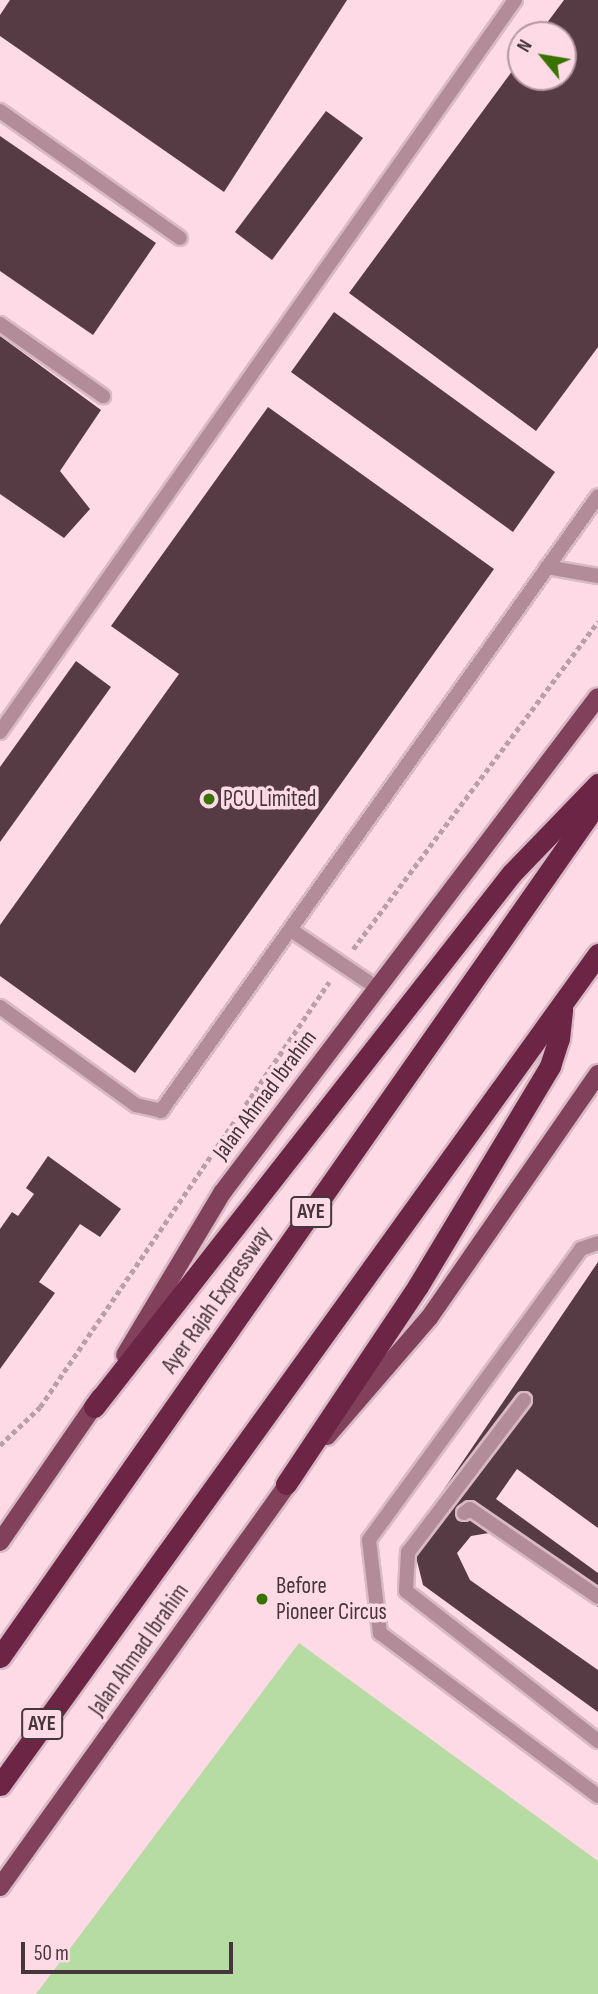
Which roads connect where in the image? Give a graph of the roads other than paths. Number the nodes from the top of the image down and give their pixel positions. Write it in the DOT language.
graph roads {
  1 [pos="515,0"];
  2 [pos="0,111"];
  3 [pos="180,238"];
  4 [pos="0,324"];
  5 [pos="103,396"];
  6 [pos="598,496"];
  7 [pos="547,567"];
  8 [pos="598,576"];
  9 [pos="598,696"];
  10 [pos="0,732"];
  11 [pos="598,784"];
  12 [pos="598,802"];
  13 [pos="291,930"];
  14 [pos="598,954"];
  15 [pos="377,988"];
  16 [pos="0,1007"];
  17 [pos="562,1007"];
  18 [pos="598,1074"];
  19 [pos="598,1243"];
  20 [pos="524,1400"];
  21 [pos="94,1407"];
  22 [pos="286,1484"];
  23 [pos="464,1513"];
  24 [pos="0,1542"];
  25 [pos="598,1597"];
  26 [pos="0,1657"];
  27 [pos="598,1741"];
  28 [pos="0,1785"];
  29 [pos="598,1796"];
  30 [pos="0,1886"];
  1 -- 10 [label="lane"];
  2 -- 3 [label="lane"];
  4 -- 5 [label="lane"];
  6 -- 7 [label="lane"];
  7 -- 8 [label="lane"];
  7 -- 13 [label="lane"];
  9 -- 15 [label="main road, Jalan Ahmad Ibrahim"];
  11 -- 21 [label="highway"];
  12 -- 26 [label="highway, Ayer Rajah Expressway / AYE"];
  13 -- 15 [label="lane"];
  13 -- 16 [label="lane"];
  14 -- 17 [label="highway, AYE"];
  15 -- 21 [label="main road, Jalan Ahmad Ibrahim"];
  17 -- 22 [label="highway"];
  17 -- 28 [label="highway, AYE"];
  18 -- 22 [label="main road, Jalan Ahmad Ibrahim"];
  19 -- 29 [label="lane"];
  20 -- 27 [label="lane"];
  21 -- 24 [label="main road, Jalan Ahmad Ibrahim"];
  22 -- 30 [label="main road, Jalan Ahmad Ibrahim"];
  23 -- 25 [label="lane"];
}
